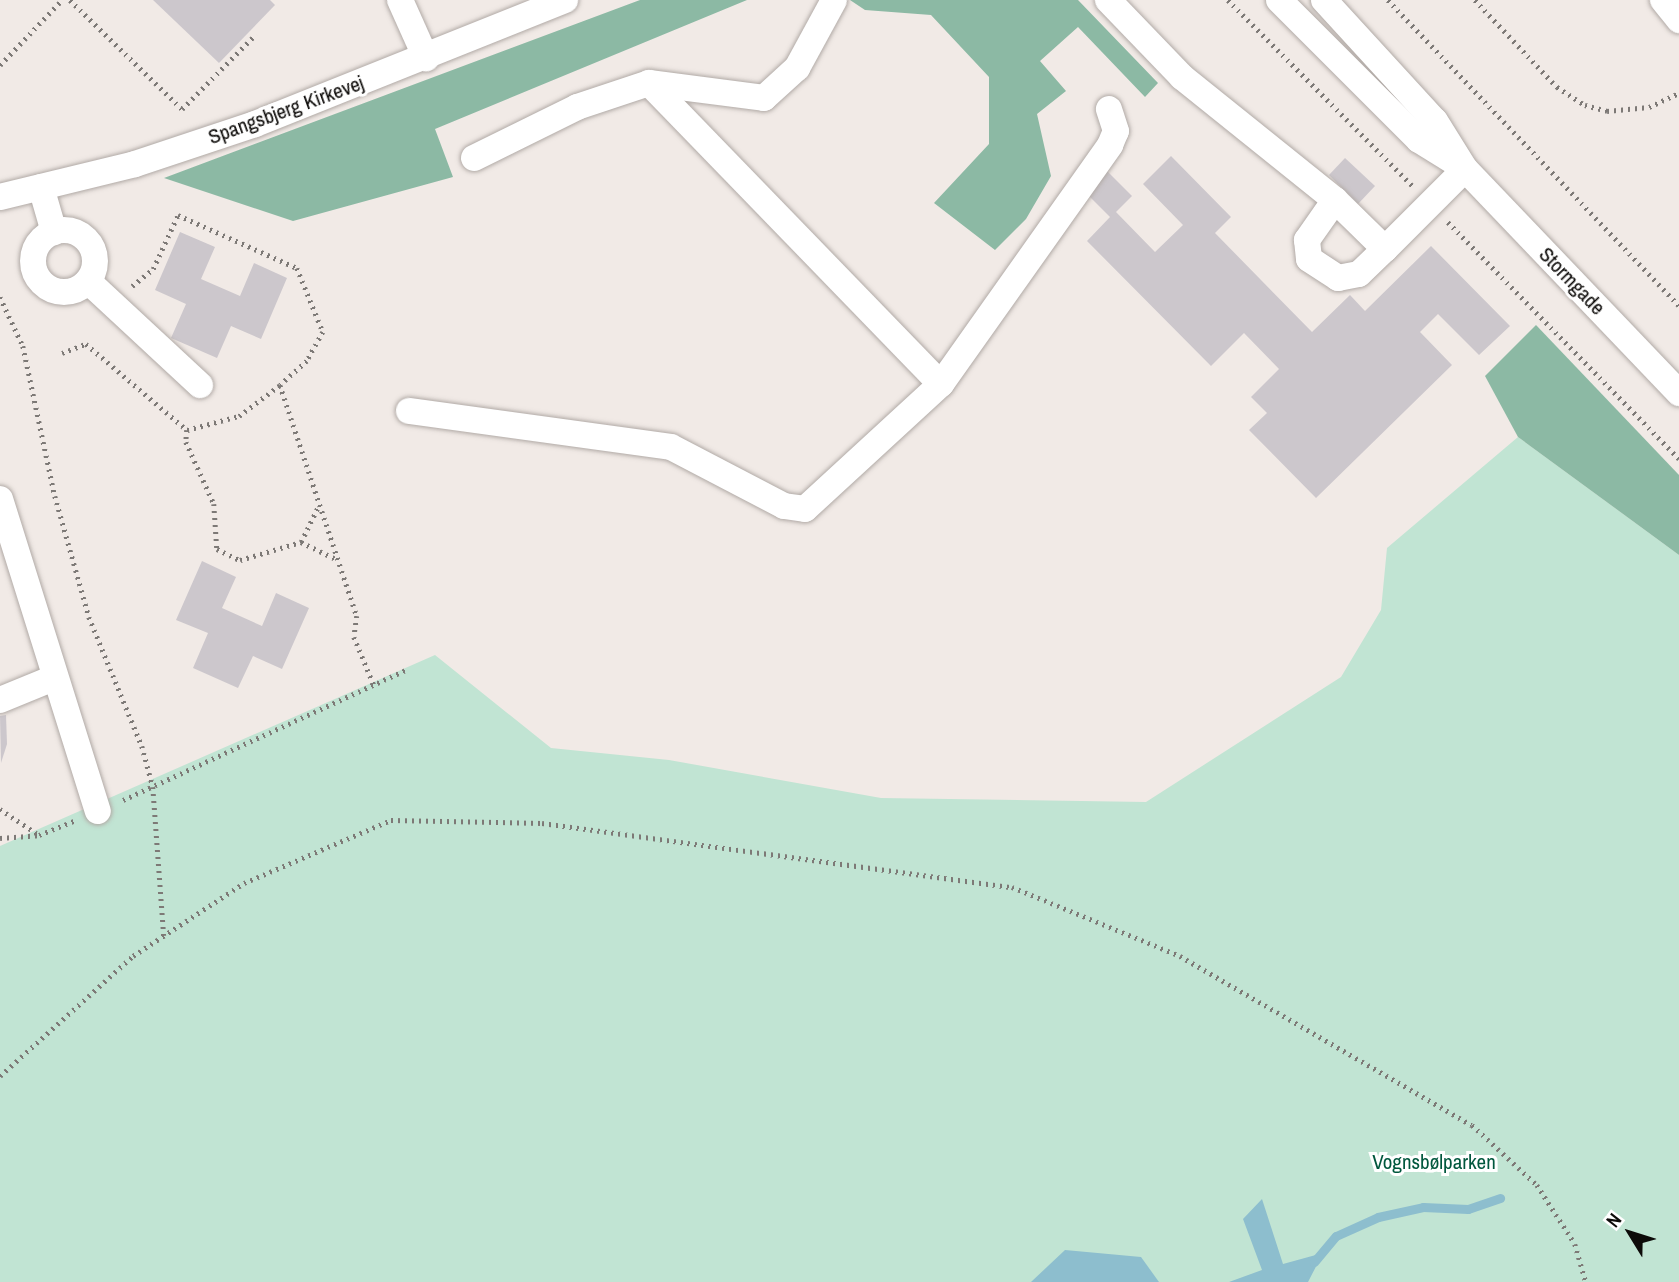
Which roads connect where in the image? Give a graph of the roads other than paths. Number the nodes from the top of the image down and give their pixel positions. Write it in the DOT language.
graph roads {
  1 [pos="400,0"];
  2 [pos="565,0"];
  3 [pos="834,0"];
  4 [pos="1108,0"];
  5 [pos="1279,0"];
  6 [pos="1324,0"];
  7 [pos="1663,0"];
  8 [pos="1679,20"];
  9 [pos="426,58"];
  10 [pos="649,83"];
  11 [pos="1109,109"];
  12 [pos="474,158"];
  13 [pos="1465,169"];
  14 [pos="41,187"];
  15 [pos="0,197"];
  16 [pos="1335,200"];
  17 [pos="54,232"];
  18 [pos="1385,249"];
  19 [pos="88,281"];
  20 [pos="941,384"];
  21 [pos="200,385"];
  22 [pos="1679,393"];
  23 [pos="409,411"];
  24 [pos="0,499"];
  25 [pos="54,678"];
  26 [pos="0,700"];
  27 [pos="99,811"];
  1 -- 9 [label="street"];
  2 -- 9 [label="street, Spangsbjerg Kirkevej"];
  3 -- 10 [label="street"];
  4 -- 16 [label="street"];
  5 -- 13 [label="street, Stormgade"];
  6 -- 13 [label="street, Stormgade"];
  7 -- 8 [label="street"];
  9 -- 14 [label="street, Spangsbjerg Kirkevej"];
  10 -- 12 [label="street"];
  10 -- 20 [label="street"];
  11 -- 20 [label="street"];
  13 -- 18 [label="street"];
  13 -- 22 [label="street, Stormgade"];
  14 -- 15 [label="street, Spangsbjerg Kirkevej"];
  14 -- 17 [label="street"];
  16 -- 18 [label="street"];
  16 -- 18 [label="street"];
  17 -- 19 [label="street"];
  17 -- 19 [label="street"];
  19 -- 21 [label="street"];
  20 -- 23 [label="street"];
  24 -- 25 [label="street"];
  25 -- 26 [label="street"];
  25 -- 27 [label="street"];
}
